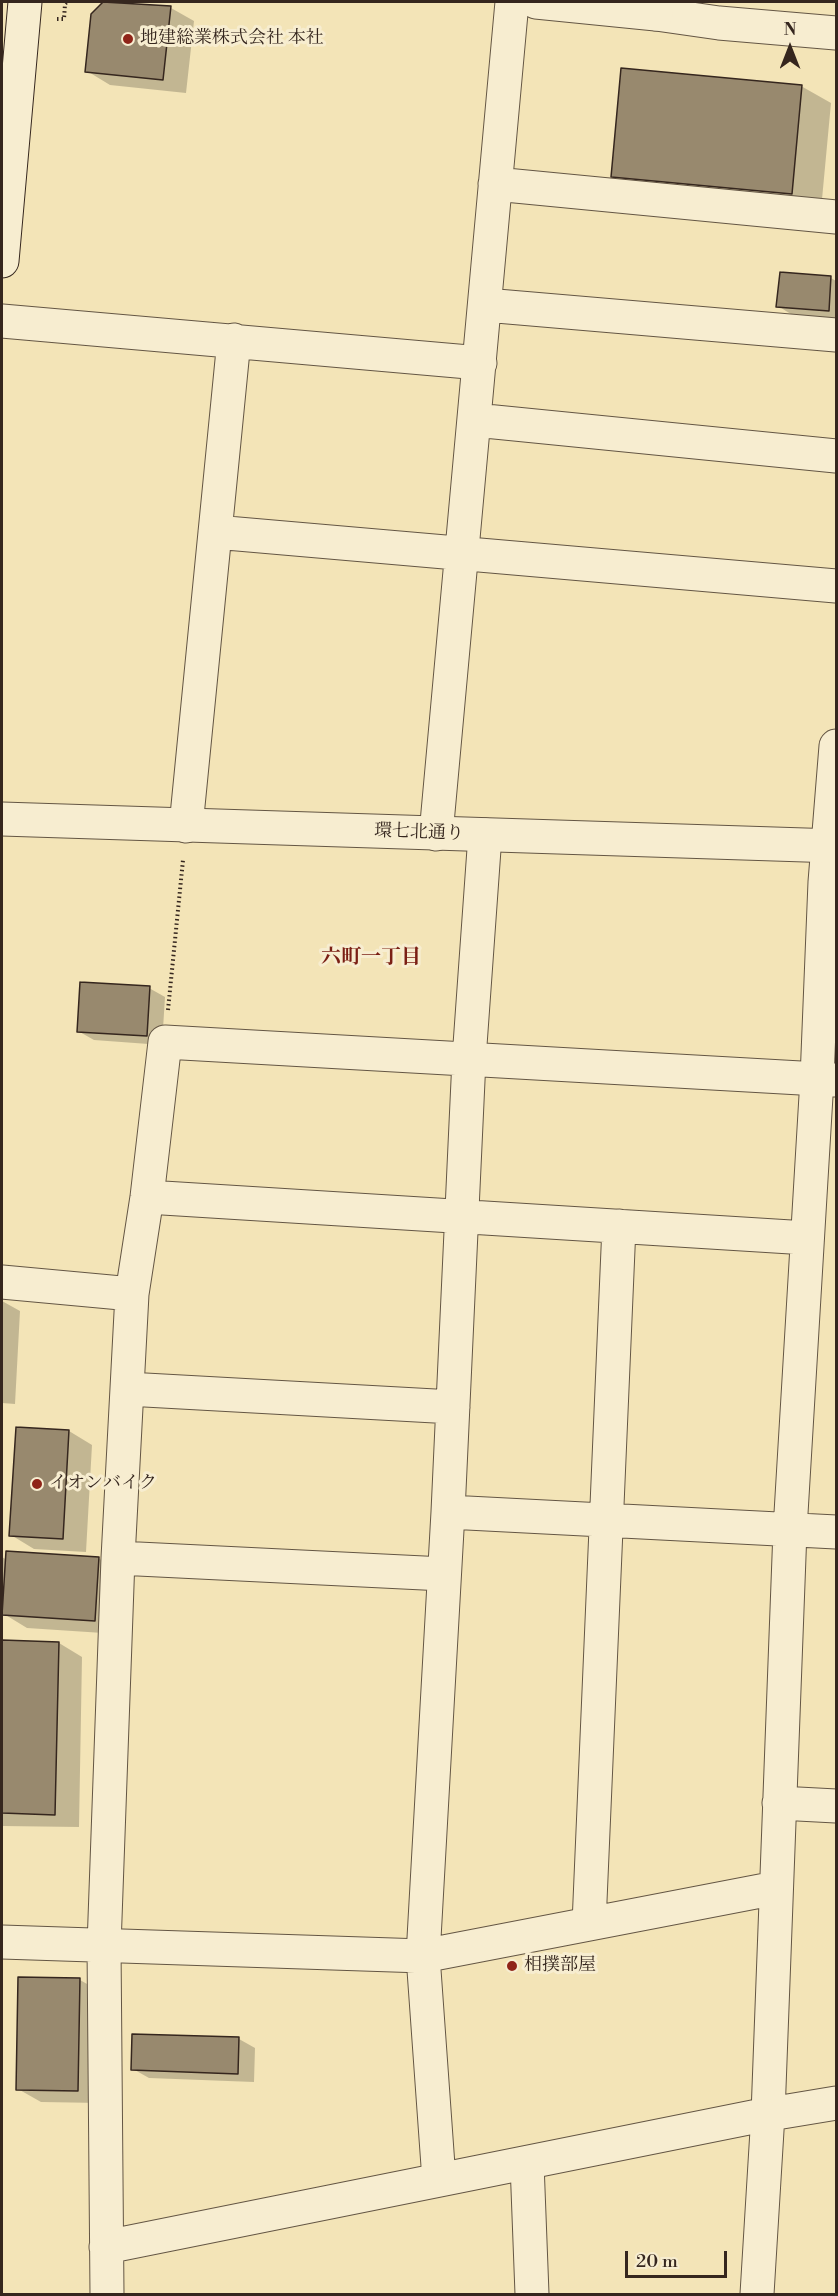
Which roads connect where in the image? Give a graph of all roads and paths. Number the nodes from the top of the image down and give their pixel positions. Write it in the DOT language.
graph roads {
  1 [pos="25,2"];
  2 [pos="512,2"];
  3 [pos="536,2"];
  4 [pos="720,12"];
  5 [pos="837,33"];
  6 [pos="495,184"];
  7 [pos="837,217"];
  8 [pos="2,261"];
  9 [pos="485,305"];
  10 [pos="2,321"];
  11 [pos="837,335"];
  12 [pos="234,340"];
  13 [pos="480,363"];
  14 [pos="475,420"];
  15 [pos="837,456"];
  16 [pos="215,532"];
  17 [pos="463,555"];
  18 [pos="837,586"];
  19 [pos="837,746"];
  20 [pos="2,819"];
  21 [pos="186,826"];
  22 [pos="436,834"];
  23 [pos="485,835"];
  24 [pos="832,846"];
  25 [pos="165,1042"];
  26 [pos="469,1059"];
  27 [pos="827,1079"];
  28 [pos="147,1197"];
  29 [pos="462,1217"];
  30 [pos="619,1226"];
  31 [pos="807,1238"];
  32 [pos="2,1282"];
  33 [pos="132,1294"];
  34 [pos="127,1389"];
  35 [pos="453,1407"];
  36 [pos="448,1512"];
  37 [pos="606,1520"];
  38 [pos="790,1530"];
  39 [pos="837,1532"];
  40 [pos="118,1558"];
  41 [pos="444,1574"];
  42 [pos="779,1803"];
  43 [pos="837,1806"];
  44 [pos="776,1888"];
  45 [pos="589,1924"];
  46 [pos="2,1942"];
  47 [pos="104,1946"];
  48 [pos="423,1956"];
  49 [pos="837,2103"];
  50 [pos="768,2114"];
  51 [pos="527,2163"];
  52 [pos="439,2180"];
  53 [pos="106,2247"];
  54 [pos="107,2295"];
  55 [pos="532,2295"];
  56 [pos="757,2295"];
  1 -- 8 [label="street"];
  2 -- 6 [label="street"];
  3 -- 4 [label="street"];
  4 -- 5 [label="street"];
  6 -- 7 [label="street"];
  6 -- 9 [label="street"];
  9 -- 11 [label="street"];
  9 -- 13 [label="street"];
  10 -- 12 [label="street"];
  12 -- 13 [label="street"];
  12 -- 16 [label="street"];
  13 -- 14 [label="street"];
  14 -- 15 [label="street"];
  14 -- 17 [label="street"];
  16 -- 17 [label="street"];
  16 -- 21 [label="street"];
  17 -- 18 [label="street"];
  17 -- 22 [label="street"];
  19 -- 24 [label="street"];
  20 -- 21 [label="street, 環七北通り"];
  21 -- 22 [label="street, 環七北通り"];
  21 -- 25 [label="path"];
  22 -- 23 [label="street, 環七北通り"];
  23 -- 24 [label="street, 環七北通り"];
  23 -- 26 [label="street"];
  24 -- 27 [label="street"];
  25 -- 26 [label="street"];
  25 -- 28 [label="street"];
  26 -- 27 [label="street"];
  26 -- 29 [label="street"];
  27 -- 31 [label="street"];
  28 -- 29 [label="street"];
  28 -- 33 [label="street"];
  29 -- 30 [label="street"];
  29 -- 35 [label="street"];
  30 -- 31 [label="street"];
  30 -- 37 [label="street"];
  31 -- 38 [label="street"];
  32 -- 33 [label="street"];
  33 -- 34 [label="street"];
  34 -- 35 [label="street"];
  34 -- 40 [label="street"];
  35 -- 36 [label="street"];
  36 -- 37 [label="street"];
  36 -- 41 [label="street"];
  37 -- 38 [label="street"];
  37 -- 45 [label="street"];
  38 -- 39 [label="street"];
  38 -- 42 [label="street"];
  40 -- 41 [label="street"];
  40 -- 47 [label="street"];
  41 -- 48 [label="street"];
  42 -- 43 [label="street"];
  42 -- 44 [label="street"];
  44 -- 45 [label="street"];
  44 -- 50 [label="street"];
  45 -- 48 [label="street"];
  46 -- 47 [label="street"];
  47 -- 48 [label="street"];
  47 -- 53 [label="street"];
  48 -- 52 [label="street"];
  49 -- 50 [label="street"];
  50 -- 51 [label="street"];
  50 -- 56 [label="street"];
  51 -- 52 [label="street"];
  51 -- 55 [label="street"];
  52 -- 53 [label="street"];
  53 -- 54 [label="street"];
}
